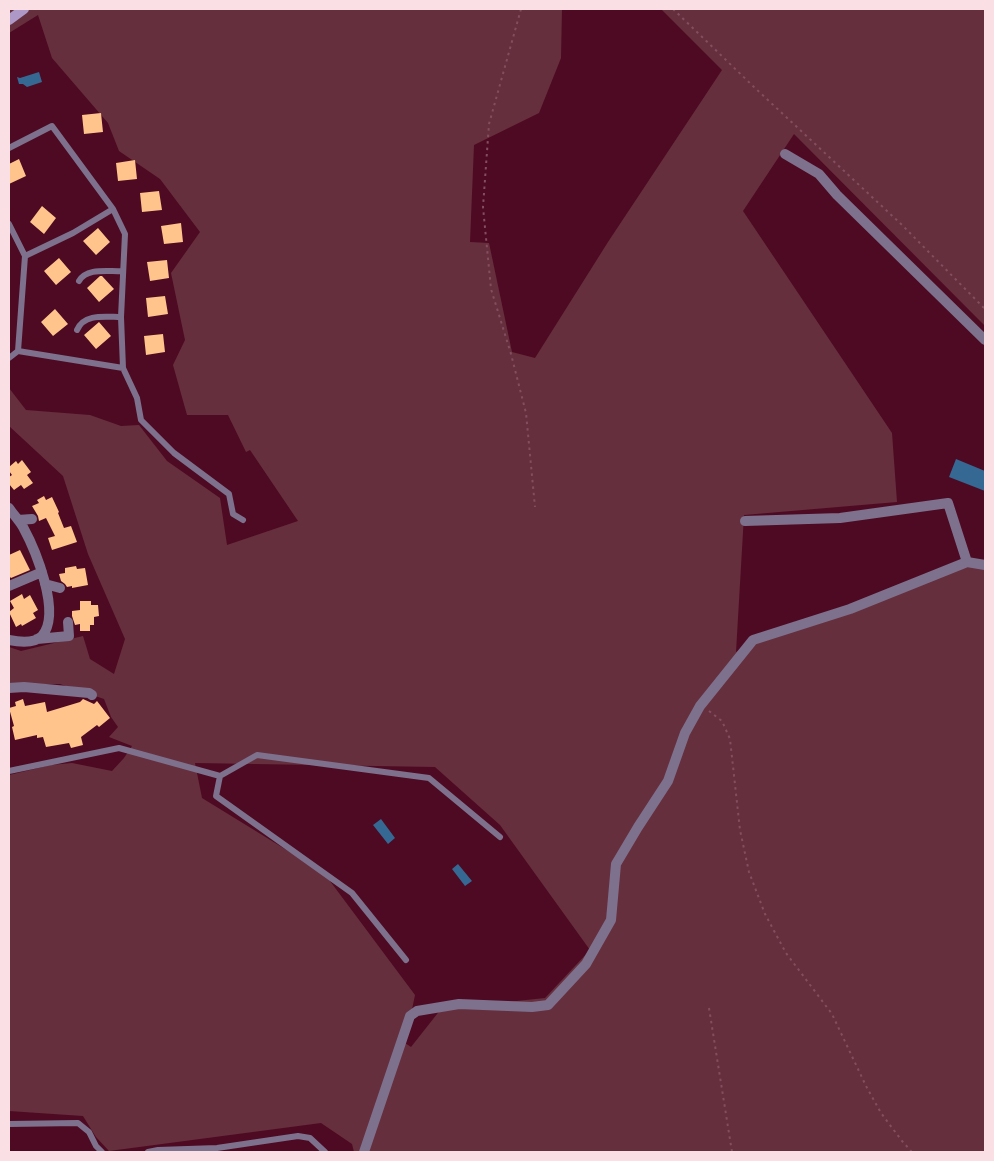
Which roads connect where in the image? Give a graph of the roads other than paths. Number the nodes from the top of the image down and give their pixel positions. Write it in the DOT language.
graph roads {
  1 [pos="24,9"];
  2 [pos="9,20"];
  3 [pos="9,148"];
  4 [pos="785,154"];
  5 [pos="113,209"];
  6 [pos="9,224"];
  7 [pos="25,256"];
  8 [pos="124,272"];
  9 [pos="79,280"];
  10 [pos="121,317"];
  11 [pos="78,330"];
  12 [pos="985,340"];
  13 [pos="18,352"];
  14 [pos="9,358"];
  15 [pos="123,368"];
  16 [pos="9,508"];
  17 [pos="32,519"];
  18 [pos="18,520"];
  19 [pos="243,520"];
  20 [pos="745,521"];
  21 [pos="33,548"];
  22 [pos="44,548"];
  23 [pos="967,562"];
  24 [pos="985,565"];
  25 [pos="42,572"];
  26 [pos="45,584"];
  27 [pos="9,586"];
  28 [pos="60,588"];
  29 [pos="68,622"];
  30 [pos="37,639"];
  31 [pos="9,640"];
  32 [pos="9,688"];
  33 [pos="92,695"];
  34 [pos="9,771"];
  35 [pos="220,776"];
  36 [pos="500,837"];
  37 [pos="406,960"];
  38 [pos="9,1124"];
  39 [pos="102,1152"];
  40 [pos="148,1152"];
  41 [pos="325,1152"];
  42 [pos="364,1152"];
  1 -- 2 [label="street"];
  3 -- 5 [label="lane"];
  4 -- 12 [label="street"];
  5 -- 7 [label="lane"];
  5 -- 8 [label="lane"];
  6 -- 7 [label="lane"];
  7 -- 13 [label="lane"];
  8 -- 9 [label="lane"];
  8 -- 10 [label="lane"];
  10 -- 11 [label="lane"];
  10 -- 15 [label="lane"];
  13 -- 14 [label="lane"];
  13 -- 15 [label="lane"];
  15 -- 19 [label="lane"];
  16 -- 18 [label="street"];
  17 -- 18 [label="street"];
  18 -- 21 [label="street"];
  20 -- 23 [label="street"];
  21 -- 22 [label="street"];
  21 -- 25 [label="street"];
  23 -- 24 [label="street"];
  23 -- 42 [label="street"];
  25 -- 26 [label="street"];
  25 -- 27 [label="street"];
  26 -- 28 [label="street"];
  26 -- 30 [label="street"];
  29 -- 30 [label="street"];
  30 -- 31 [label="street"];
  32 -- 33 [label="street"];
  34 -- 35 [label="lane"];
  35 -- 36 [label="lane"];
  35 -- 37 [label="lane"];
  38 -- 39 [label="lane"];
  40 -- 41 [label="lane"];
}
